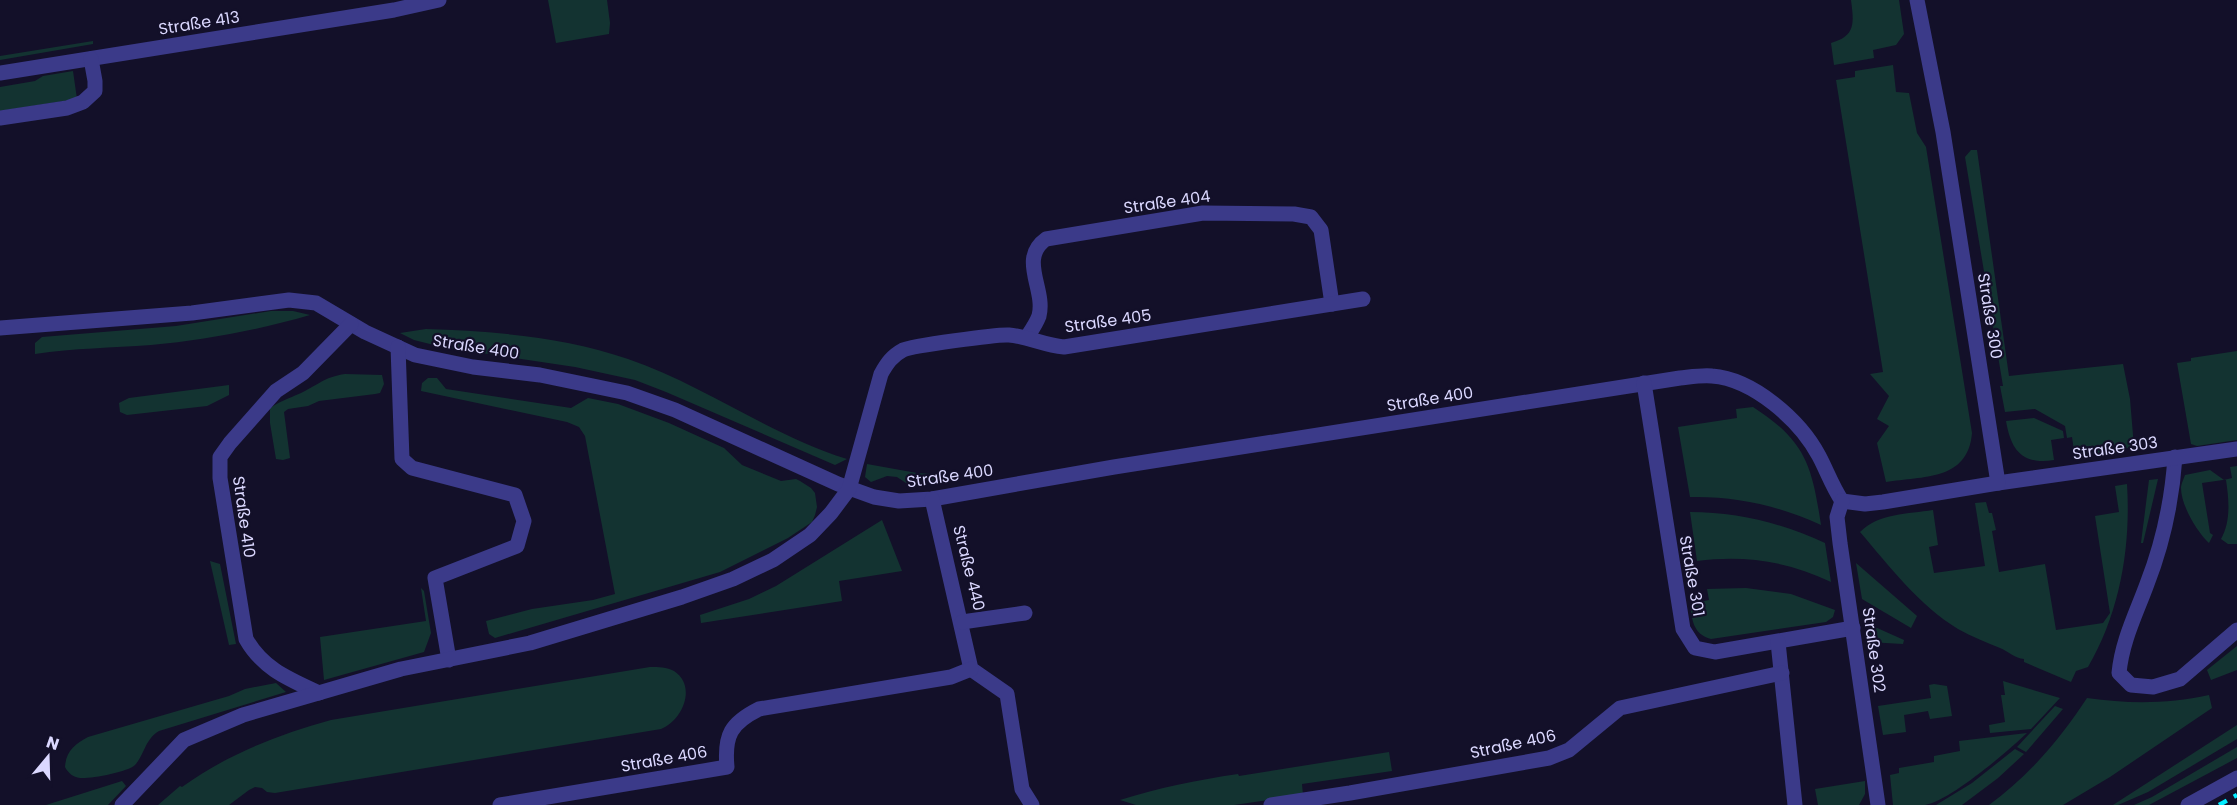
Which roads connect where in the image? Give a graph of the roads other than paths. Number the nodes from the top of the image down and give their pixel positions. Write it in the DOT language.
graph roads {
  1 [pos="439,0"];
  2 [pos="1917,0"];
  3 [pos="91,59"];
  4 [pos="0,73"];
  5 [pos="0,118"];
  6 [pos="1363,298"];
  7 [pos="1332,304"];
  8 [pos="351,324"];
  9 [pos="0,328"];
  10 [pos="1027,338"];
  11 [pos="398,347"];
  12 [pos="1644,383"];
  13 [pos="2237,449"];
  14 [pos="2175,457"];
  15 [pos="1998,483"];
  16 [pos="849,489"];
  17 [pos="932,499"];
  18 [pos="1842,501"];
  19 [pos="1025,614"];
  20 [pos="962,622"];
  21 [pos="1853,628"];
  22 [pos="2237,630"];
  23 [pos="1778,642"];
  24 [pos="449,660"];
  25 [pos="971,669"];
  26 [pos="1782,673"];
  27 [pos="319,693"];
  28 [pos="2237,778"];
  29 [pos="122,805"];
  30 [pos="500,805"];
  31 [pos="1032,805"];
  32 [pos="1271,805"];
  33 [pos="1795,805"];
  34 [pos="1878,805"];
  35 [pos="2188,805"];
  1 -- 3 [label="street, Straße 413"];
  2 -- 15 [label="street, Straße 300"];
  3 -- 4 [label="street, Straße 413"];
  3 -- 5 [label="street"];
  6 -- 7 [label="street, Straße 405"];
  7 -- 10 [label="street, Straße 405"];
  7 -- 10 [label="street, Straße 404"];
  8 -- 9 [label="street, Straße 400"];
  8 -- 11 [label="street, Straße 400"];
  8 -- 27 [label="street, Straße 410"];
  10 -- 16 [label="street, Straße 405"];
  11 -- 16 [label="street, Straße 400"];
  11 -- 24 [label="street"];
  12 -- 17 [label="street, Straße 400"];
  12 -- 18 [label="street, Straße 400"];
  12 -- 23 [label="street, Straße 301"];
  13 -- 14 [label="street, Straße 303"];
  14 -- 15 [label="street, Straße 303"];
  14 -- 22 [label="street"];
  15 -- 18 [label="street"];
  16 -- 17 [label="street, Straße 400"];
  16 -- 24 [label="street"];
  17 -- 20 [label="street, Straße 440"];
  18 -- 21 [label="street, Straße 302"];
  19 -- 20 [label="street, Straße 440"];
  20 -- 25 [label="street"];
  21 -- 23 [label="street, Straße 301"];
  21 -- 34 [label="street, Straße 302"];
  23 -- 26 [label="street"];
  24 -- 27 [label="street"];
  25 -- 30 [label="street, Straße 406"];
  25 -- 31 [label="street"];
  26 -- 32 [label="street, Straße 406"];
  26 -- 33 [label="street"];
  27 -- 29 [label="street"];
  28 -- 35 [label="street"];
}
